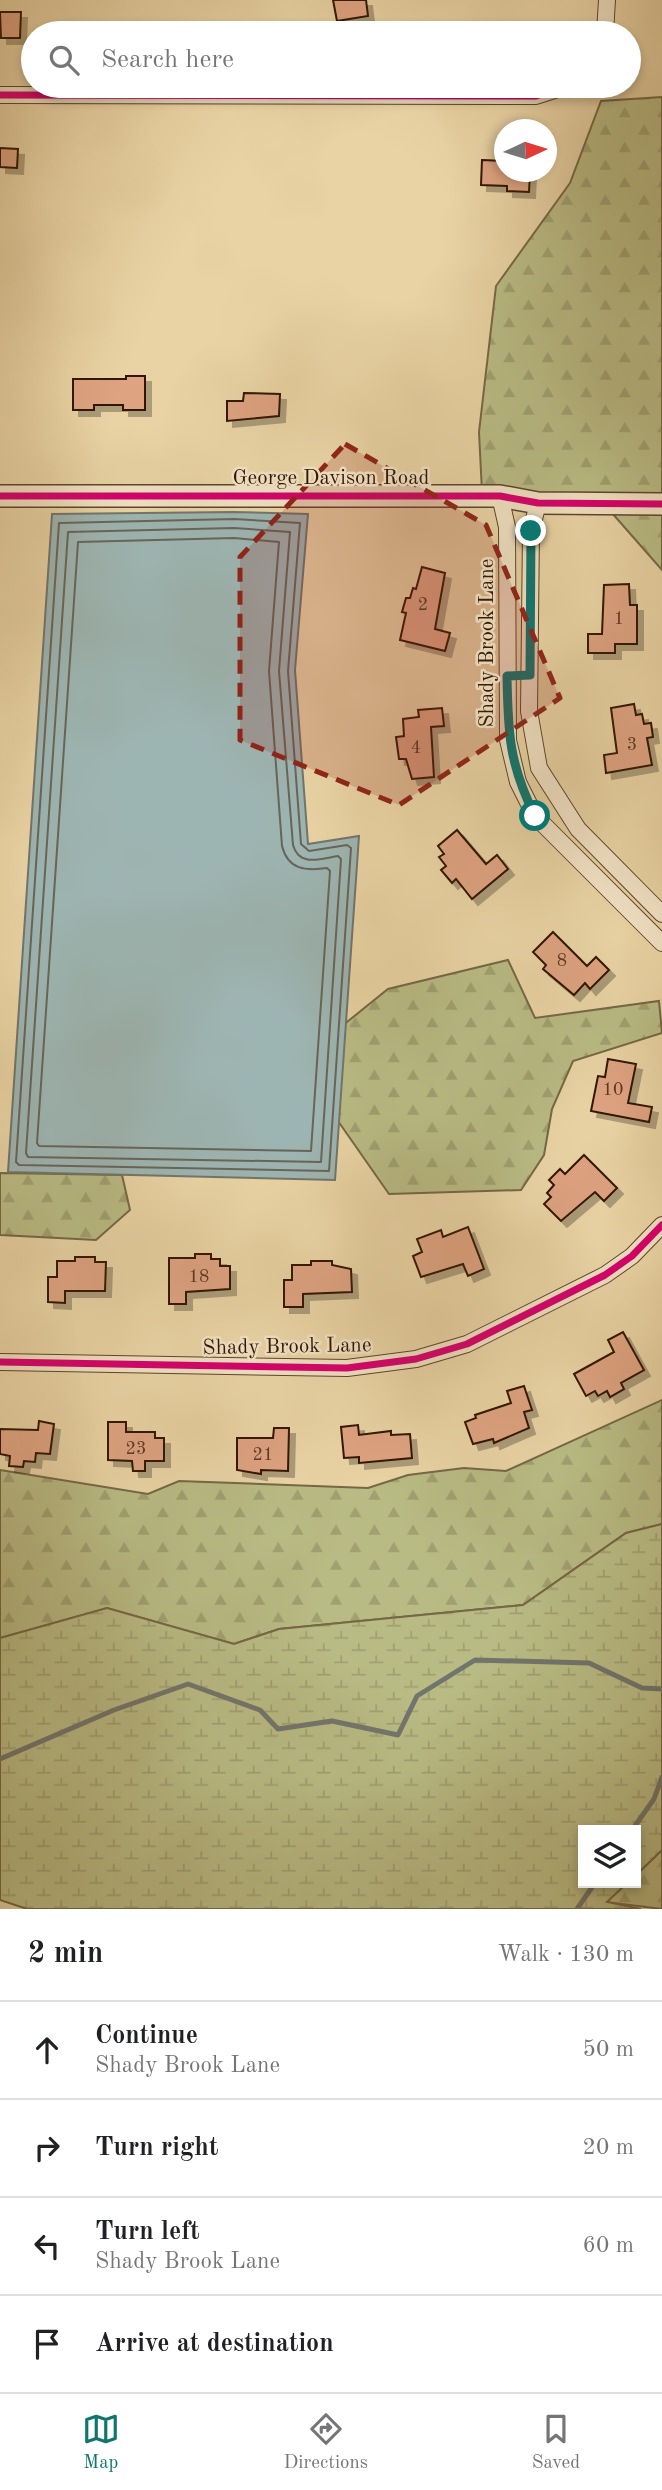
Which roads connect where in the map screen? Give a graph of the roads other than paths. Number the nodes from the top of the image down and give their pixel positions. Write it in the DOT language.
graph roads {
  1 [pos="607,0"];
  2 [pos="606,21"];
  3 [pos="0,95"];
  4 [pos="21,95"];
  5 [pos="0,496"];
  6 [pos="500,496"];
  7 [pos="538,503"];
  8 [pos="662,504"];
  9 [pos="530,675"];
  10 [pos="507,676"];
  11 [pos="595,848"];
  12 [pos="580,863"];
  13 [pos="662,914"];
  14 [pos="662,943"];
  15 [pos="662,1225"];
  16 [pos="0,1362"];
  1 -- 2 [label="street"];
  3 -- 4 [label="street"];
  5 -- 6 [label="street, George Davison Road"];
  6 -- 7 [label="street, George Davison Road"];
  6 -- 10 [label="street, Shady Brook Lane"];
  7 -- 8 [label="street, George Davison Road"];
  7 -- 9 [label="street, Shady Brook Lane"];
  9 -- 10 [label="street"];
  9 -- 11 [label="street, Shady Brook Lane"];
  10 -- 12 [label="street, Shady Brook Lane"];
  11 -- 12 [label="street"];
  11 -- 13 [label="street, Shady Brook Lane"];
  12 -- 14 [label="street, Shady Brook Lane"];
  15 -- 16 [label="street, Shady Brook Lane"];
}
